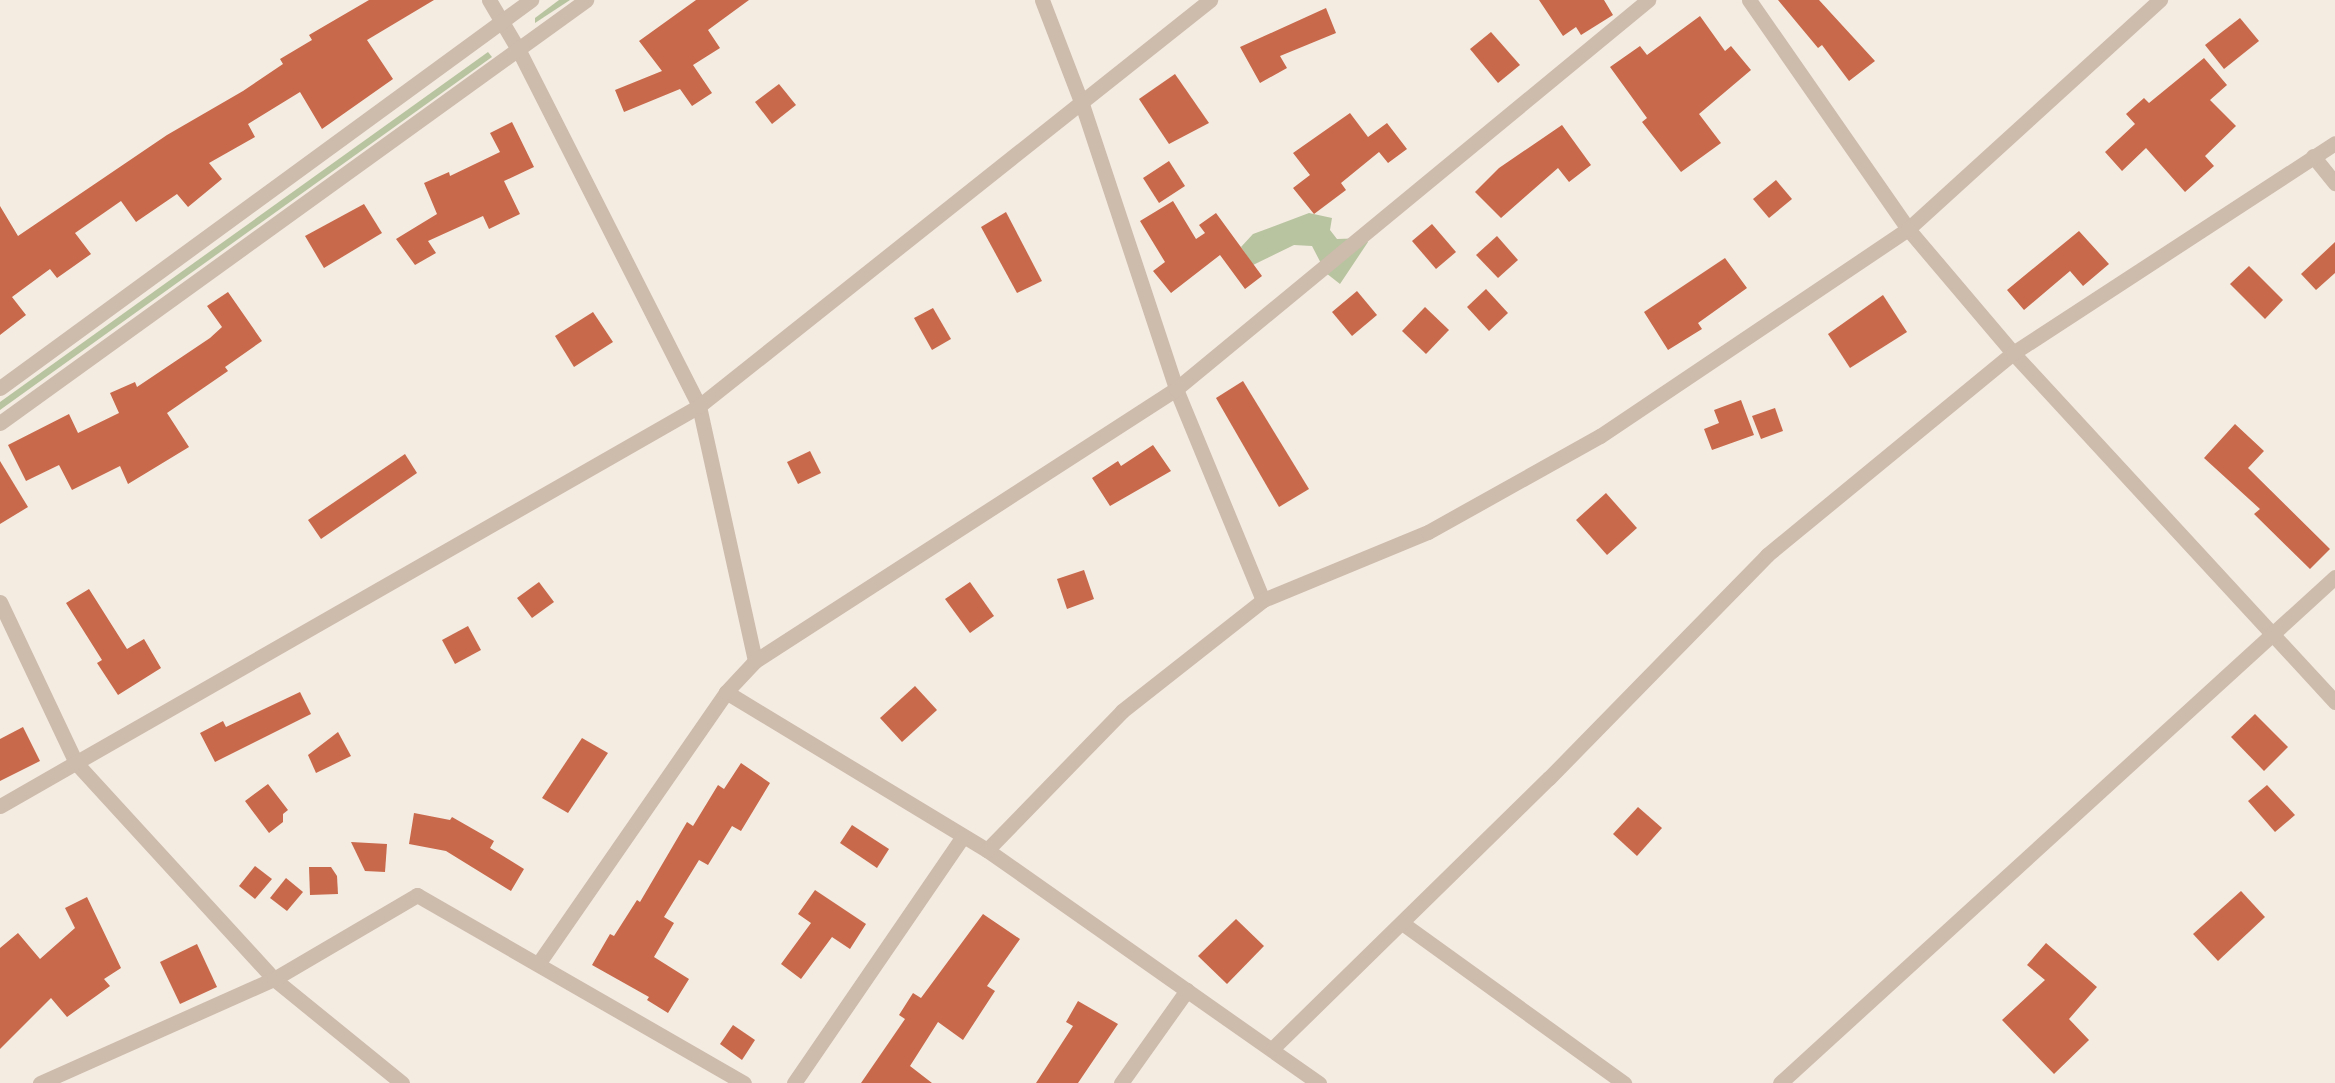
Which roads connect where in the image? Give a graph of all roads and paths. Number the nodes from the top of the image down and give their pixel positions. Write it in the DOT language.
graph roads {
  1 [pos="489,0"];
  2 [pos="531,0"];
  3 [pos="586,0"];
  4 [pos="1042,0"];
  5 [pos="1210,0"];
  6 [pos="1648,0"];
  7 [pos="1749,0"];
  8 [pos="2160,0"];
  9 [pos="502,22"];
  10 [pos="518,49"];
  11 [pos="1082,104"];
  12 [pos="2335,143"];
  13 [pos="2313,156"];
  14 [pos="2335,183"];
  15 [pos="1908,229"];
  16 [pos="2013,353"];
  17 [pos="0,388"];
  18 [pos="1176,389"];
  19 [pos="699,406"];
  20 [pos="0,423"];
  21 [pos="2335,577"];
  22 [pos="1263,600"];
  23 [pos="0,602"];
  24 [pos="2271,636"];
  25 [pos="755,661"];
  26 [pos="726,692"];
  27 [pos="2335,702"];
  28 [pos="76,763"];
  29 [pos="0,806"];
  30 [pos="962,838"];
  31 [pos="987,850"];
  32 [pos="1402,923"];
  33 [pos="538,964"];
  34 [pos="274,979"];
  35 [pos="1187,990"];
  36 [pos="1273,1048"];
  37 [pos="40,1083"];
  38 [pos="402,1083"];
  39 [pos="744,1083"];
  40 [pos="794,1083"];
  41 [pos="1121,1083"];
  42 [pos="1319,1083"];
  43 [pos="1624,1083"];
  44 [pos="1780,1083"];
  1 -- 9 [label="street"];
  2 -- 9 [label="street"];
  3 -- 10 [label="street"];
  4 -- 11 [label="street"];
  5 -- 11 [label="street"];
  6 -- 18 [label="street"];
  7 -- 15 [label="street"];
  8 -- 15 [label="street"];
  9 -- 10 [label="street"];
  9 -- 17 [label="street"];
  10 -- 19 [label="street"];
  10 -- 20 [label="street"];
  11 -- 18 [label="street"];
  11 -- 19 [label="street"];
  12 -- 13 [label="street"];
  13 -- 14 [label="street"];
  13 -- 16 [label="street"];
  15 -- 16 [label="street"];
  15 -- 22 [label="street"];
  16 -- 24 [label="street"];
  16 -- 32 [label="street"];
  18 -- 22 [label="street"];
  18 -- 25 [label="street"];
  19 -- 25 [label="street"];
  19 -- 28 [label="street"];
  21 -- 24 [label="street"];
  22 -- 31 [label="street"];
  23 -- 28 [label="street"];
  24 -- 27 [label="street"];
  24 -- 44 [label="street"];
  25 -- 26 [label="street"];
  26 -- 30 [label="street"];
  26 -- 33 [label="street"];
  28 -- 29 [label="street"];
  28 -- 34 [label="street"];
  30 -- 31 [label="street"];
  30 -- 40 [label="street"];
  31 -- 35 [label="street"];
  32 -- 36 [label="street"];
  32 -- 43 [label="street"];
  33 -- 34 [label="street"];
  33 -- 39 [label="street"];
  34 -- 37 [label="street"];
  34 -- 38 [label="street"];
  35 -- 36 [label="street"];
  35 -- 41 [label="street"];
  36 -- 42 [label="street"];
}
